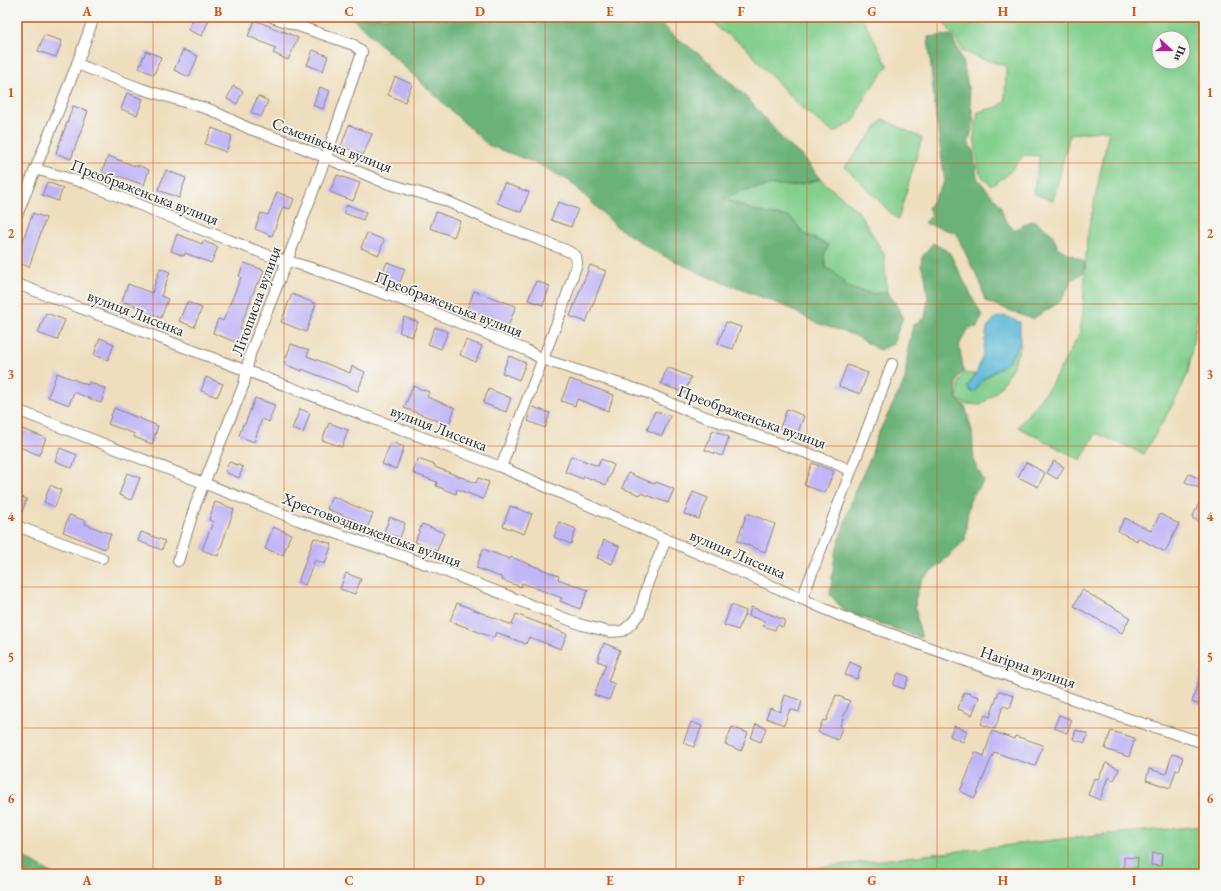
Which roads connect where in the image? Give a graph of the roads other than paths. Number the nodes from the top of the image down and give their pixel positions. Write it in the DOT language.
graph roads {
  1 [pos="94,17"];
  2 [pos="272,17"];
  3 [pos="77,64"];
  4 [pos="326,157"];
  5 [pos="35,169"];
  6 [pos="17,214"];
  7 [pos="287,261"];
  8 [pos="17,284"];
  9 [pos="542,359"];
  10 [pos="892,364"];
  11 [pos="247,371"];
  12 [pos="17,410"];
  13 [pos="501,467"];
  14 [pos="851,471"];
  15 [pos="204,484"];
  16 [pos="17,526"];
  17 [pos="666,540"];
  18 [pos="102,558"];
  19 [pos="178,561"];
  20 [pos="802,599"];
  21 [pos="843,617"];
  22 [pos="1204,743"];
  1 -- 3 [label="street"];
  2 -- 4 [label="street, Літописна вулиця"];
  3 -- 4 [label="street, Семенівська вулиця"];
  3 -- 5 [label="street"];
  4 -- 7 [label="street, Літописна вулиця"];
  4 -- 9 [label="street, Семенівська вулиця"];
  5 -- 6 [label="street"];
  5 -- 7 [label="street, Преображенська вулиця"];
  7 -- 9 [label="street, Преображенська вулиця"];
  7 -- 11 [label="street, Літописна вулиця"];
  8 -- 11 [label="street, вулиця Лисенка"];
  9 -- 13 [label="street"];
  9 -- 14 [label="street, Преображенська вулиця"];
  10 -- 14 [label="street"];
  11 -- 13 [label="street, вулиця Лисенка"];
  11 -- 15 [label="street, Літописна вулиця"];
  12 -- 15 [label="street, Хрестовоздвиженська вулиця"];
  13 -- 17 [label="street, вулиця Лисенка"];
  14 -- 20 [label="street"];
  15 -- 17 [label="street, Хрестовоздвиженська вулиця"];
  15 -- 19 [label="street, Літописна вулиця"];
  16 -- 18 [label="street"];
  17 -- 20 [label="street, вулиця Лисенка"];
  20 -- 21 [label="street, вулиця Лисенка"];
  21 -- 22 [label="street, Нагірна вулиця"];
}
